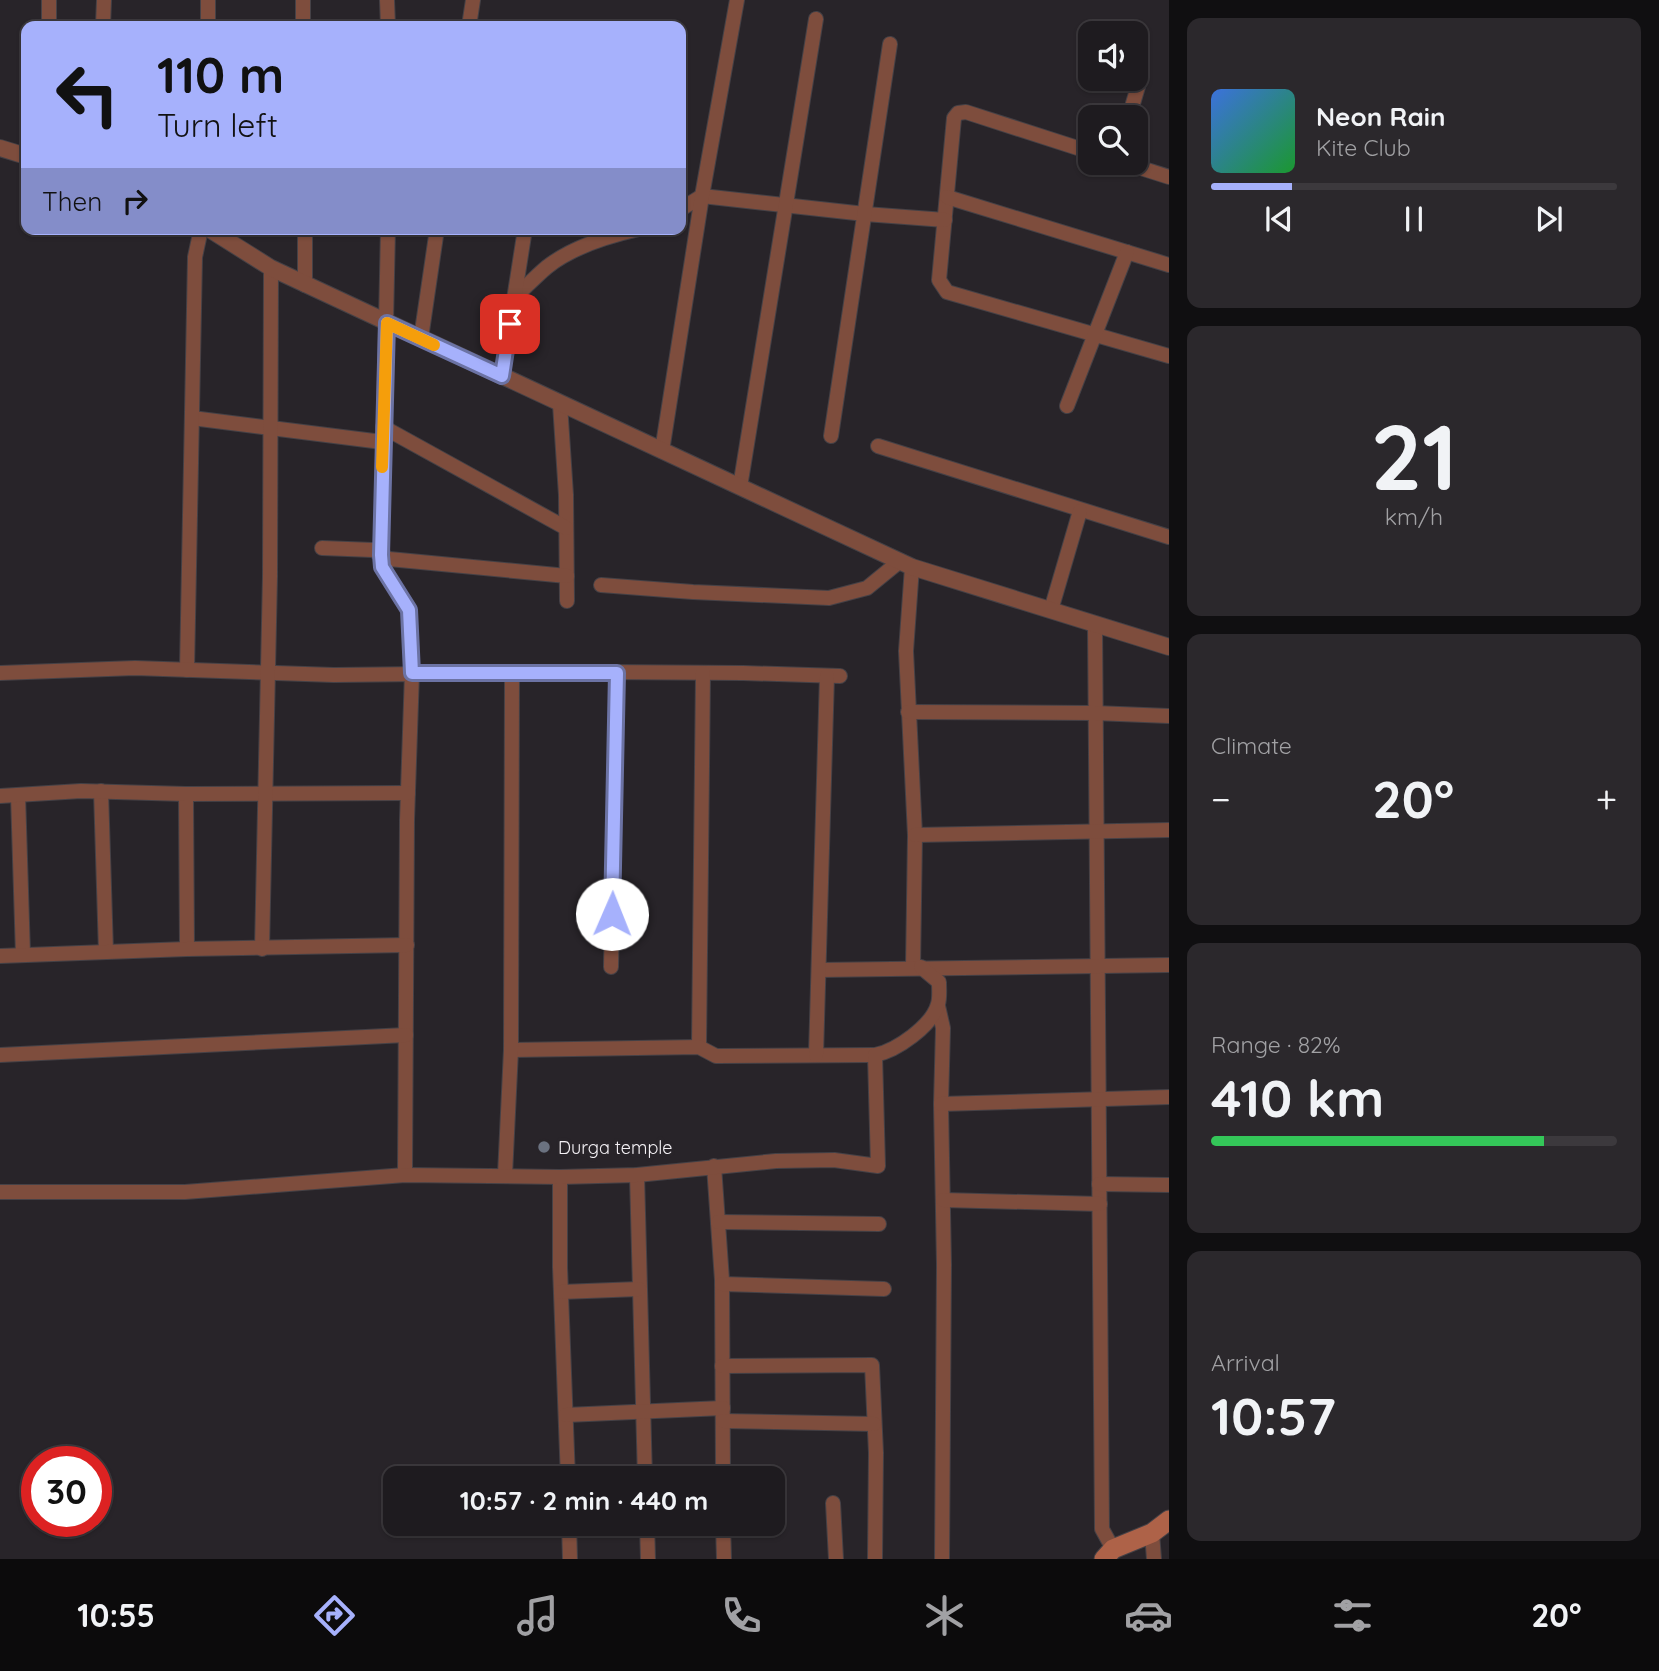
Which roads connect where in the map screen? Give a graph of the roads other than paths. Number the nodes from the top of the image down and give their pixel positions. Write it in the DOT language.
graph roads {
  1 [pos="49,0"];
  2 [pos="104,0"];
  3 [pos="208,0"];
  4 [pos="303,0"];
  5 [pos="387,0"];
  6 [pos="473,0"];
  7 [pos="737,0"];
  8 [pos="816,19"];
  9 [pos="49,21"];
  10 [pos="103,21"];
  11 [pos="208,21"];
  12 [pos="303,21"];
  13 [pos="388,21"];
  14 [pos="470,21"];
  15 [pos="890,44"];
  16 [pos="0,148"];
  17 [pos="1078,148"];
  18 [pos="21,154"];
  19 [pos="1148,170"];
  20 [pos="1169,177"];
  21 [pos="702,196"];
  22 [pos="947,197"];
  23 [pos="686,205"];
  24 [pos="786,205"];
  25 [pos="866,214"];
  26 [pos="945,220"];
  27 [pos="200,235"];
  28 [pos="219,235"];
  29 [pos="305,235"];
  30 [pos="388,235"];
  31 [pos="437,235"];
  32 [pos="525,235"];
  33 [pos="617,235"];
  34 [pos="1127,252"];
  35 [pos="1169,265"];
  36 [pos="271,268"];
  37 [pos="305,285"];
  38 [pos="514,298"];
  39 [pos="387,323"];
  40 [pos="1094,335"];
  41 [pos="421,338"];
  42 [pos="1169,356"];
  43 [pos="502,376"];
  44 [pos="560,404"];
  45 [pos="1067,406"];
  46 [pos="192,418"];
  47 [pos="270,429"];
  48 [pos="382,435"];
  49 [pos="831,436"];
  50 [pos="878,446"];
  51 [pos="662,451"];
  52 [pos="740,487"];
  53 [pos="1080,511"];
  54 [pos="566,528"];
  55 [pos="1169,537"];
  56 [pos="322,548"];
  57 [pos="381,555"];
  58 [pos="906,564"];
  59 [pos="567,576"];
  60 [pos="601,585"];
  61 [pos="567,601"];
  62 [pos="1051,610"];
  63 [pos="1094,624"];
  64 [pos="1169,647"];
  65 [pos="187,670"];
  66 [pos="269,672"];
  67 [pos="0,673"];
  68 [pos="412,673"];
  69 [pos="512,673"];
  70 [pos="617,673"];
  71 [pos="703,673"];
  72 [pos="908,712"];
  73 [pos="1095,713"];
  74 [pos="1169,716"];
  75 [pos="101,791"];
  76 [pos="408,793"];
  77 [pos="186,794"];
  78 [pos="266,794"];
  79 [pos="18,795"];
  80 [pos="0,796"];
  81 [pos="1169,830"];
  82 [pos="1095,833"];
  83 [pos="915,835"];
  84 [pos="407,945"];
  85 [pos="187,949"];
  86 [pos="262,949"];
  87 [pos="106,952"];
  88 [pos="23,955"];
  89 [pos="0,957"];
  90 [pos="1169,965"];
  91 [pos="611,967"];
  92 [pos="1097,967"];
  93 [pos="917,968"];
  94 [pos="819,970"];
  95 [pos="938,1006"];
  96 [pos="406,1035"];
  97 [pos="699,1047"];
  98 [pos="511,1050"];
  99 [pos="0,1055"];
  100 [pos="816,1055"];
  101 [pos="875,1055"];
  102 [pos="1169,1097"];
  103 [pos="1098,1099"];
  104 [pos="941,1104"];
  105 [pos="714,1166"];
  106 [pos="405,1175"];
  107 [pos="505,1175"];
  108 [pos="637,1175"];
  109 [pos="560,1177"];
  110 [pos="1099,1184"];
  111 [pos="1169,1185"];
  112 [pos="0,1192"];
  113 [pos="943,1200"];
  114 [pos="1100,1204"];
  115 [pos="718,1222"];
  116 [pos="879,1224"];
  117 [pos="722,1284"];
  118 [pos="639,1289"];
  119 [pos="884,1289"];
  120 [pos="561,1292"];
  121 [pos="722,1366"];
  122 [pos="643,1410"];
  123 [pos="566,1415"];
  124 [pos="723,1415"];
  125 [pos="874,1424"];
  126 [pos="568,1466"];
  127 [pos="645,1466"];
  128 [pos="723,1466"];
  129 [pos="833,1503"];
  130 [pos="1169,1521"];
  131 [pos="1152,1533"];
  132 [pos="569,1536"];
  133 [pos="647,1536"];
  134 [pos="723,1536"];
  135 [pos="1108,1554"];
  136 [pos="570,1559"];
  137 [pos="648,1559"];
  138 [pos="723,1559"];
  139 [pos="836,1559"];
  140 [pos="874,1559"];
  141 [pos="942,1559"];
  142 [pos="1154,1559"];
  1 -- 9 [label="street"];
  2 -- 10 [label="street"];
  3 -- 11 [label="street"];
  4 -- 12 [label="street"];
  5 -- 13 [label="street"];
  6 -- 14 [label="street"];
  7 -- 21 [label="street"];
  8 -- 24 [label="street"];
  15 -- 25 [label="street"];
  16 -- 18 [label="street"];
  17 -- 22 [label="street"];
  19 -- 20 [label="street"];
  21 -- 23 [label="street"];
  21 -- 24 [label="street"];
  21 -- 51 [label="street"];
  22 -- 26 [label="street"];
  22 -- 34 [label="street"];
  24 -- 25 [label="street"];
  24 -- 52 [label="street"];
  25 -- 26 [label="street"];
  25 -- 49 [label="street"];
  26 -- 40 [label="street"];
  27 -- 46 [label="street"];
  28 -- 36 [label="street"];
  29 -- 37 [label="street"];
  30 -- 39 [label="street"];
  31 -- 41 [label="street"];
  32 -- 38 [label="street"];
  33 -- 38 [label="street"];
  34 -- 35 [label="street"];
  34 -- 40 [label="street"];
  36 -- 37 [label="street"];
  36 -- 47 [label="street"];
  37 -- 39 [label="street"];
  38 -- 43 [label="street"];
  39 -- 41 [label="street"];
  39 -- 48 [label="street"];
  40 -- 42 [label="street"];
  40 -- 45 [label="street"];
  41 -- 43 [label="street"];
  43 -- 44 [label="street"];
  44 -- 51 [label="street"];
  44 -- 54 [label="street"];
  46 -- 47 [label="street"];
  46 -- 65 [label="street"];
  47 -- 48 [label="street"];
  47 -- 66 [label="street"];
  48 -- 54 [label="street"];
  48 -- 57 [label="street"];
  50 -- 53 [label="street"];
  51 -- 52 [label="street"];
  52 -- 58 [label="street"];
  53 -- 55 [label="street"];
  53 -- 62 [label="street"];
  54 -- 59 [label="street"];
  56 -- 57 [label="street"];
  57 -- 59 [label="street"];
  57 -- 68 [label="street"];
  58 -- 60 [label="street"];
  58 -- 62 [label="street"];
  58 -- 72 [label="street"];
  59 -- 61 [label="street"];
  62 -- 63 [label="street"];
  63 -- 64 [label="street"];
  63 -- 73 [label="street"];
  65 -- 66 [label="street"];
  65 -- 67 [label="street"];
  66 -- 68 [label="street"];
  66 -- 78 [label="street"];
  68 -- 69 [label="street"];
  68 -- 76 [label="street"];
  69 -- 70 [label="street"];
  69 -- 98 [label="street"];
  70 -- 71 [label="street"];
  70 -- 91 [label="street"];
  71 -- 94 [label="street"];
  71 -- 97 [label="street"];
  72 -- 73 [label="street"];
  72 -- 83 [label="street"];
  73 -- 74 [label="street"];
  73 -- 82 [label="street"];
  75 -- 77 [label="street"];
  75 -- 79 [label="street"];
  75 -- 87 [label="street"];
  76 -- 78 [label="street"];
  76 -- 84 [label="street"];
  77 -- 78 [label="street"];
  77 -- 85 [label="street"];
  78 -- 86 [label="street"];
  79 -- 80 [label="street"];
  79 -- 88 [label="street"];
  81 -- 82 [label="street"];
  82 -- 83 [label="street"];
  82 -- 92 [label="street"];
  83 -- 93 [label="street"];
  84 -- 86 [label="street"];
  84 -- 96 [label="street"];
  85 -- 86 [label="street"];
  85 -- 87 [label="street"];
  87 -- 88 [label="street"];
  88 -- 89 [label="street"];
  90 -- 92 [label="street"];
  92 -- 93 [label="street"];
  92 -- 103 [label="street"];
  93 -- 94 [label="street"];
  93 -- 95 [label="street"];
  94 -- 100 [label="street"];
  95 -- 101 [label="street"];
  95 -- 104 [label="street"];
  96 -- 99 [label="street"];
  96 -- 106 [label="street"];
  97 -- 98 [label="street"];
  97 -- 100 [label="street"];
  98 -- 107 [label="street"];
  100 -- 101 [label="street"];
  101 -- 105 [label="street"];
  102 -- 103 [label="street"];
  103 -- 104 [label="street"];
  103 -- 110 [label="street"];
  104 -- 113 [label="street"];
  105 -- 108 [label="street"];
  105 -- 115 [label="street"];
  106 -- 107 [label="street"];
  106 -- 112 [label="street"];
  107 -- 109 [label="street"];
  108 -- 109 [label="street"];
  108 -- 118 [label="street"];
  109 -- 120 [label="street"];
  110 -- 111 [label="street"];
  110 -- 114 [label="street"];
  113 -- 114 [label="street"];
  113 -- 141 [label="street"];
  114 -- 135 [label="street"];
  115 -- 116 [label="street"];
  115 -- 117 [label="street"];
  117 -- 119 [label="street"];
  117 -- 121 [label="street"];
  118 -- 120 [label="street"];
  118 -- 122 [label="street"];
  120 -- 123 [label="street"];
  121 -- 124 [label="street"];
  121 -- 125 [label="street"];
  122 -- 123 [label="street"];
  122 -- 124 [label="street"];
  122 -- 127 [label="street"];
  123 -- 126 [label="street"];
  124 -- 125 [label="street"];
  124 -- 128 [label="street"];
  125 -- 140 [label="street"];
  129 -- 139 [label="street"];
  130 -- 131 [label="main road"];
  131 -- 135 [label="main road"];
  131 -- 142 [label="street"];
  132 -- 136 [label="street"];
  133 -- 137 [label="street"];
  134 -- 138 [label="street"];
}
